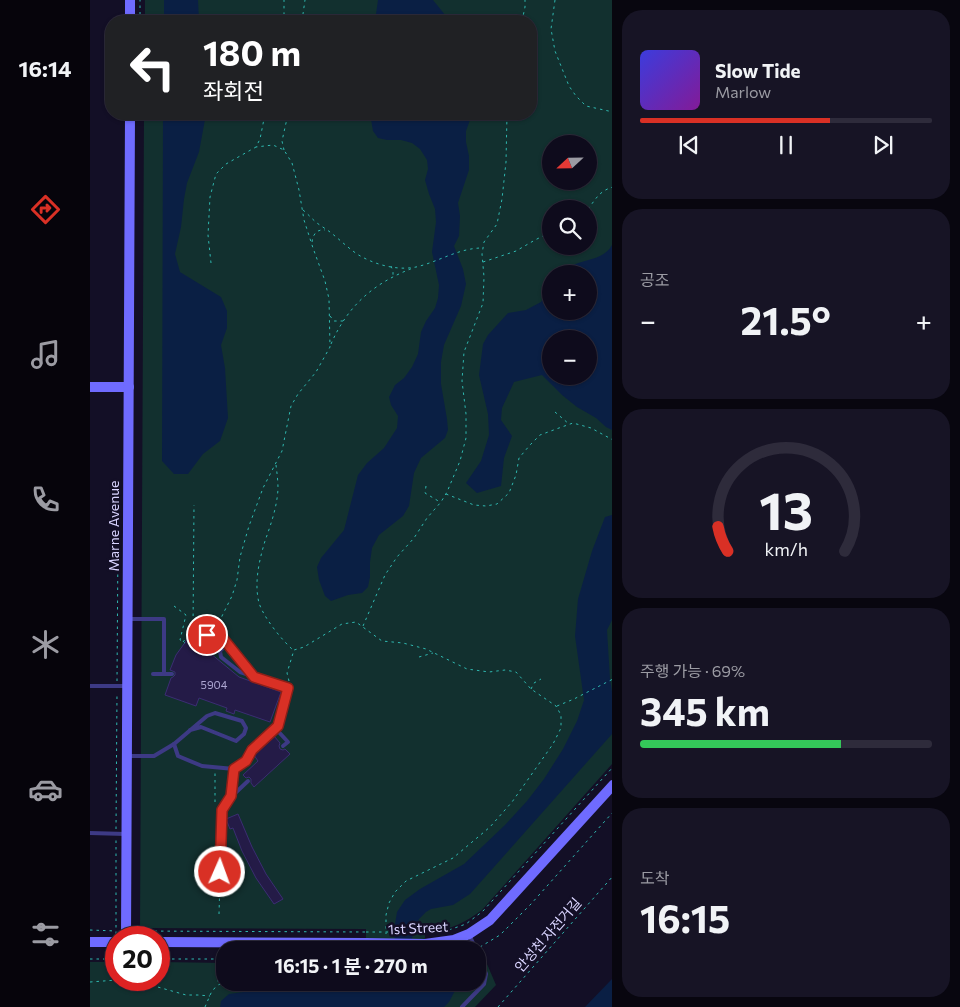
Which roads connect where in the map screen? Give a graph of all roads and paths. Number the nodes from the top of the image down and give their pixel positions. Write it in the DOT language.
graph roads {
  1 [pos="130,0"];
  2 [pos="140,0"];
  3 [pos="284,0"];
  4 [pos="305,0"];
  5 [pos="525,0"];
  6 [pos="555,0"];
  7 [pos="130,15"];
  8 [pos="140,15"];
  9 [pos="284,15"];
  10 [pos="303,15"];
  11 [pos="523,15"];
  12 [pos="612,112"];
  13 [pos="130,120"];
  14 [pos="264,120"];
  15 [pos="287,120"];
  16 [pos="507,120"];
  17 [pos="256,147"];
  18 [pos="284,150"];
  19 [pos="612,187"];
  20 [pos="594,200"];
  21 [pos="302,209"];
  22 [pos="328,230"];
  23 [pos="542,236"];
  24 [pos="312,243"];
  25 [pos="483,248"];
  26 [pos="211,262"];
  27 [pos="483,262"];
  28 [pos="391,266"];
  29 [pos="416,267"];
  30 [pos="392,276"];
  31 [pos="329,314"];
  32 [pos="344,321"];
  33 [pos="330,347"];
  34 [pos="90,387"];
  35 [pos="129,387"];
  36 [pos="555,412"];
  37 [pos="569,424"];
  38 [pos="612,440"];
  39 [pos="276,464"];
  40 [pos="426,486"];
  41 [pos="445,494"];
  42 [pos="441,502"];
  43 [pos="194,505"];
  44 [pos="174,606"];
  45 [pos="128,618"];
  46 [pos="363,627"];
  47 [pos="192,635"];
  48 [pos="221,636"];
  49 [pos="185,643"];
  50 [pos="227,644"];
  51 [pos="294,650"];
  52 [pos="434,653"];
  53 [pos="419,656"];
  54 [pos="153,674"];
  55 [pos="164,674"];
  56 [pos="172,674"];
  57 [pos="254,677"];
  58 [pos="541,679"];
  59 [pos="612,679"];
  60 [pos="90,686"];
  61 [pos="127,686"];
  62 [pos="288,688"];
  63 [pos="531,689"];
  64 [pos="556,706"];
  65 [pos="276,729"];
  66 [pos="190,730"];
  67 [pos="174,744"];
  68 [pos="283,746"];
  69 [pos="127,756"];
  70 [pos="215,767"];
  71 [pos="612,768"];
  72 [pos="234,769"];
  73 [pos="248,781"];
  74 [pos="612,785"];
  75 [pos="231,796"];
  76 [pos="215,802"];
  77 [pos="612,812"];
  78 [pos="90,833"];
  79 [pos="126,834"];
  80 [pos="221,844"];
  81 [pos="220,872"];
  82 [pos="612,876"];
  83 [pos="219,914"];
  84 [pos="126,926"];
  85 [pos="90,930"];
  86 [pos="105,932"];
  87 [pos="442,932"];
  88 [pos="436,934"];
  89 [pos="469,934"];
  90 [pos="170,935"];
  91 [pos="366,938"];
  92 [pos="386,940"];
  93 [pos="472,941"];
  94 [pos="90,942"];
  95 [pos="105,942"];
  96 [pos="170,942"];
  97 [pos="486,944"];
  98 [pos="90,959"];
  99 [pos="105,959"];
  100 [pos="170,959"];
  101 [pos="216,959"];
  102 [pos="105,981"];
  103 [pos="90,982"];
  104 [pos="216,988"];
  105 [pos="170,990"];
  106 [pos="477,991"];
  107 [pos="210,996"];
  108 [pos="205,1007"];
  109 [pos="462,1007"];
  110 [pos="498,1007"];
  1 -- 7 [label="street"];
  2 -- 8 [label="path"];
  3 -- 9 [label="path"];
  4 -- 10 [label="path"];
  5 -- 11 [label="path"];
  6 -- 12 [label="path"];
  13 -- 35 [label="street, Marne Avenue"];
  14 -- 17 [label="path"];
  15 -- 18 [label="path"];
  16 -- 25 [label="path"];
  17 -- 18 [label="path"];
  17 -- 26 [label="path"];
  18 -- 21 [label="path"];
  19 -- 20 [label="path"];
  21 -- 22 [label="path"];
  21 -- 24 [label="path"];
  22 -- 24 [label="path"];
  22 -- 28 [label="path"];
  23 -- 27 [label="path"];
  24 -- 31 [label="path"];
  25 -- 27 [label="path"];
  25 -- 29 [label="path"];
  27 -- 41 [label="path"];
  28 -- 29 [label="path"];
  28 -- 30 [label="path"];
  29 -- 30 [label="path"];
  30 -- 32 [label="path"];
  31 -- 32 [label="path"];
  31 -- 33 [label="path"];
  32 -- 33 [label="path"];
  33 -- 39 [label="path"];
  34 -- 35 [label="street"];
  35 -- 45 [label="street, Marne Avenue"];
  36 -- 37 [label="path"];
  37 -- 38 [label="path"];
  37 -- 41 [label="path"];
  39 -- 48 [label="path"];
  39 -- 51 [label="path"];
  40 -- 42 [label="path"];
  41 -- 42 [label="path"];
  42 -- 46 [label="path"];
  43 -- 47 [label="path"];
  44 -- 49 [label="path"];
  45 -- 55 [label="lane"];
  45 -- 61 [label="street, Marne Avenue"];
  46 -- 51 [label="path"];
  46 -- 52 [label="path"];
  47 -- 48 [label="lane"];
  48 -- 50 [label="lane"];
  50 -- 57 [label="lane"];
  50 -- 57 [label="lane"];
  51 -- 62 [label="path"];
  52 -- 53 [label="path"];
  52 -- 63 [label="path"];
  54 -- 55 [label="lane"];
  55 -- 56 [label="lane"];
  57 -- 62 [label="lane"];
  58 -- 63 [label="path"];
  59 -- 64 [label="path"];
  60 -- 61 [label="lane"];
  61 -- 69 [label="street, Marne Avenue"];
  62 -- 65 [label="lane"];
  63 -- 64 [label="path"];
  64 -- 92 [label="path"];
  65 -- 68 [label="lane"];
  65 -- 72 [label="lane"];
  66 -- 66 [label="lane"];
  66 -- 67 [label="lane"];
  67 -- 69 [label="lane"];
  67 -- 70 [label="lane"];
  69 -- 79 [label="street, Marne Avenue"];
  70 -- 72 [label="lane"];
  70 -- 76 [label="path"];
  71 -- 87 [label="path"];
  72 -- 75 [label="lane"];
  73 -- 75 [label="lane"];
  74 -- 89 [label="street, 1st Street"];
  75 -- 80 [label="lane"];
  77 -- 97 [label="path"];
  78 -- 79 [label="lane"];
  79 -- 84 [label="street, Marne Avenue"];
  80 -- 81 [label="lane"];
  80 -- 81 [label="lane"];
  81 -- 83 [label="path"];
  82 -- 110 [label="path, 안성천 자전거길"];
  85 -- 86 [label="path"];
  88 -- 91 [label="path, bridge"];
  89 -- 91 [label="street, 1st Street, bridge"];
  89 -- 93 [label="lane"];
  90 -- 91 [label="path"];
  91 -- 96 [label="street, 1st Street"];
  94 -- 95 [label="street"];
  98 -- 99 [label="path"];
  100 -- 101 [label="path"];
  102 -- 103 [label="path"];
  104 -- 107 [label="path"];
  105 -- 107 [label="path"];
  106 -- 109 [label="lane"];
  107 -- 108 [label="path"];
}
